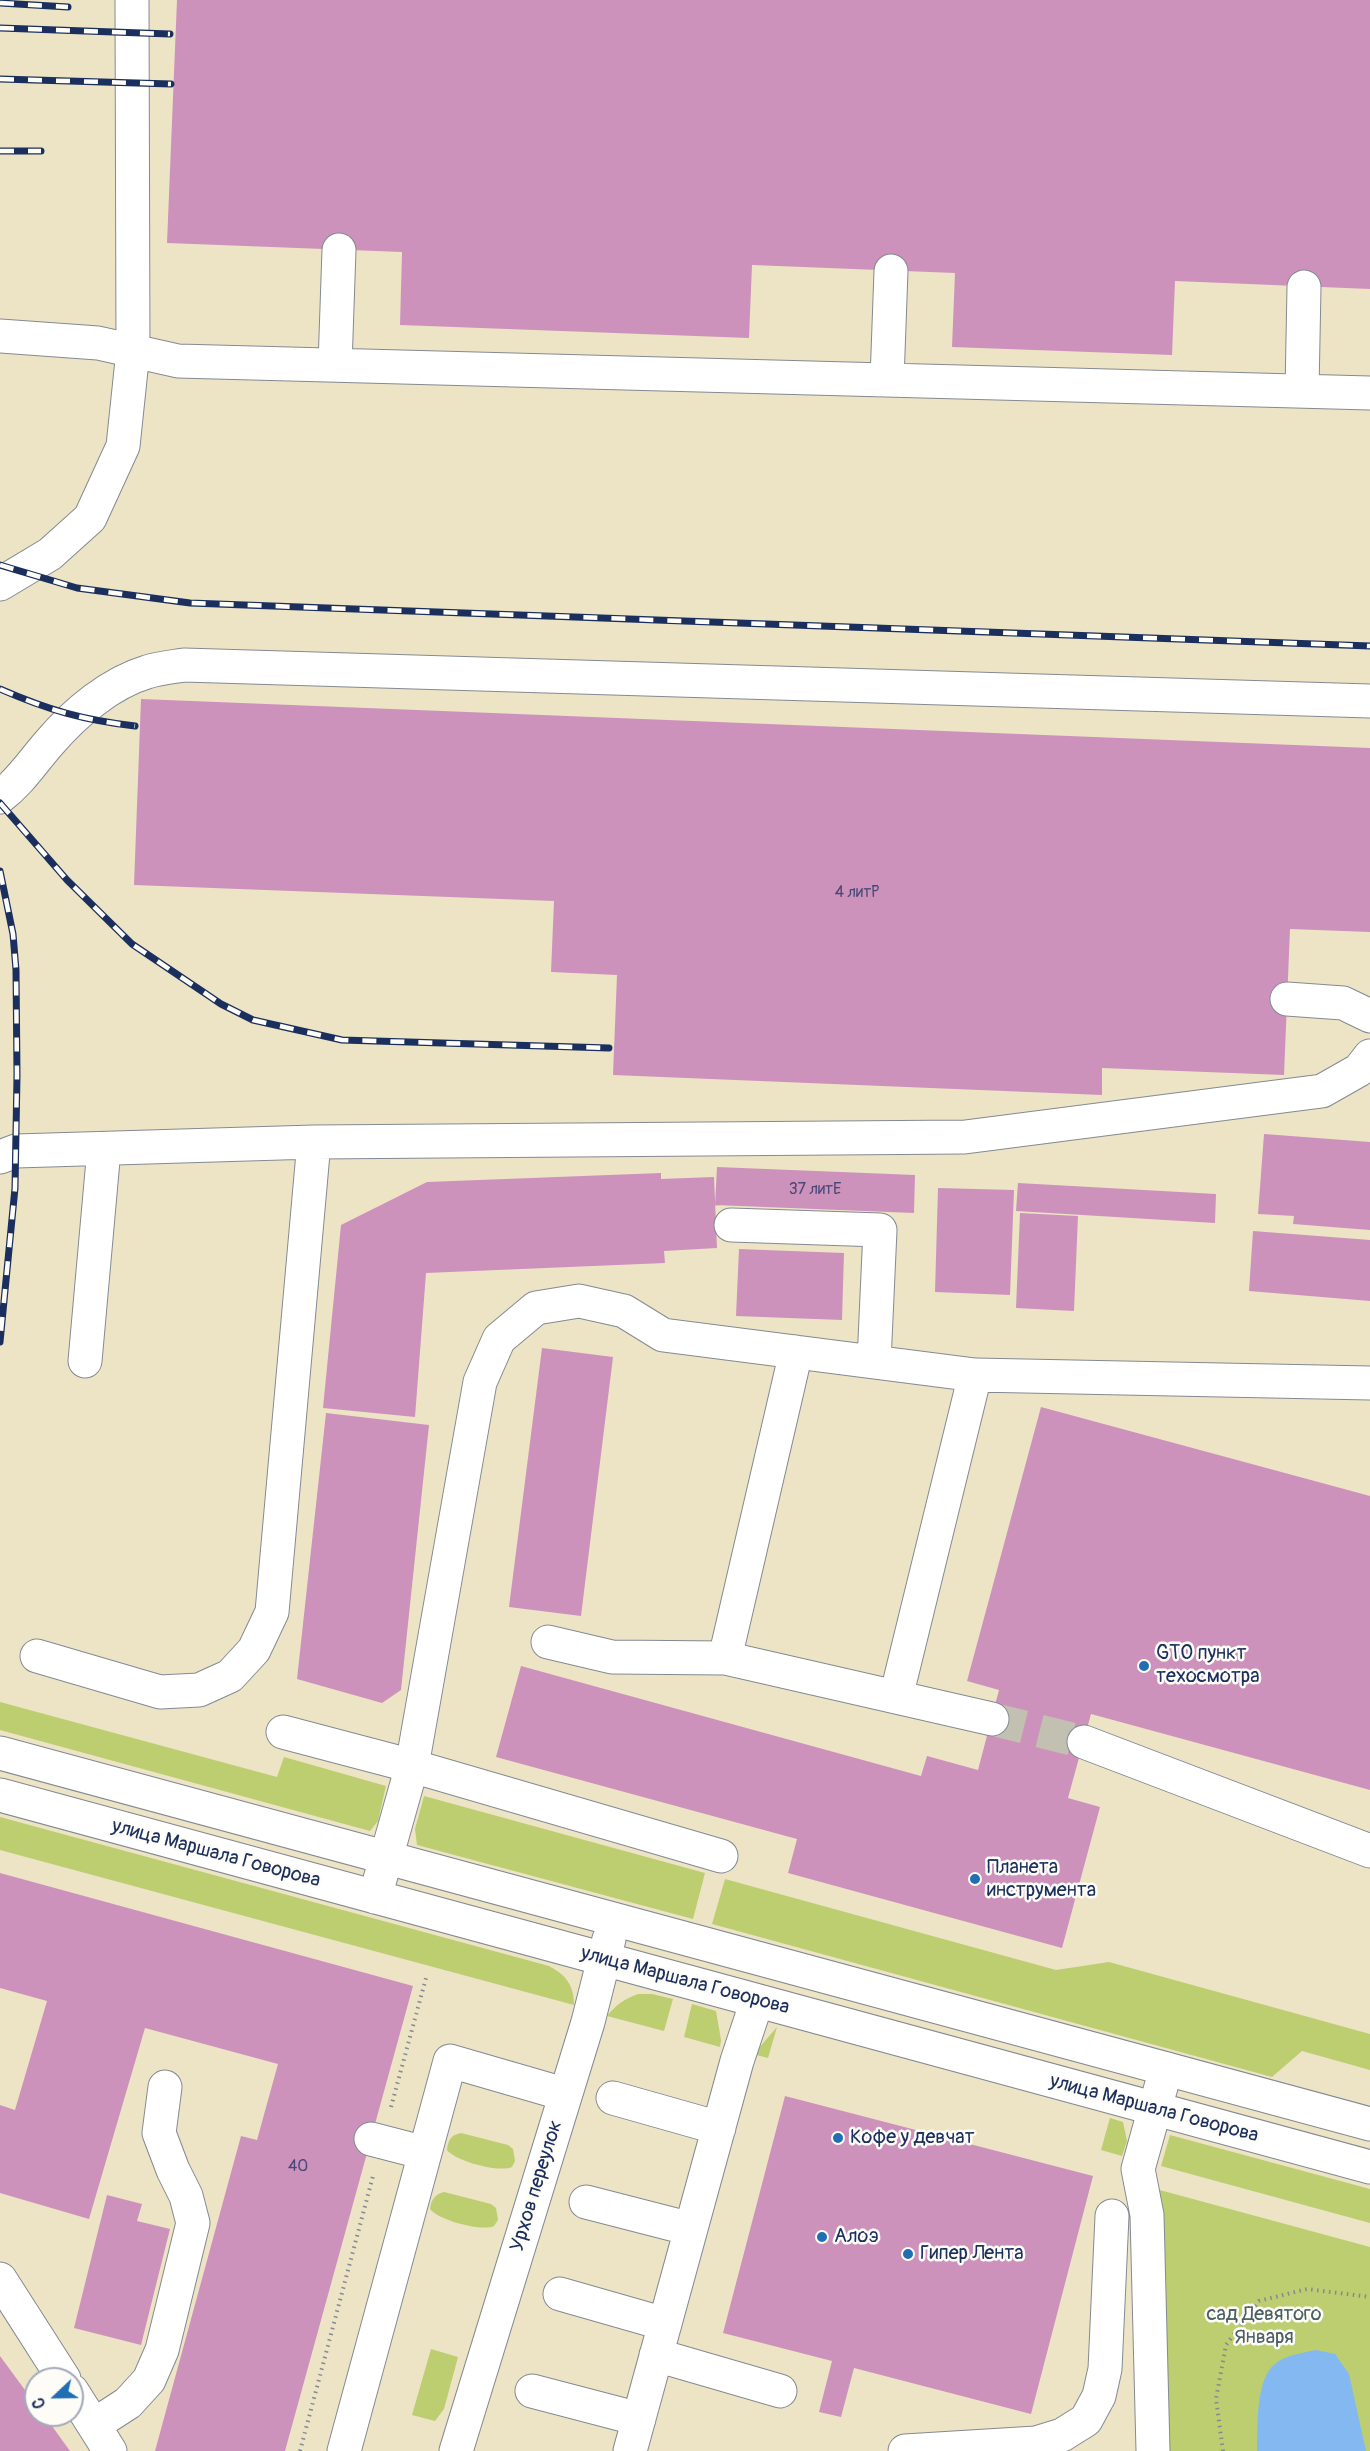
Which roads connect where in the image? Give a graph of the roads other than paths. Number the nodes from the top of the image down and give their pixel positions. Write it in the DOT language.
graph roads {
  1 [pos="132,0"];
  2 [pos="339,250"];
  3 [pos="891,271"];
  4 [pos="1304,286"];
  5 [pos="0,336"];
  6 [pos="133,351"];
  7 [pos="335,365"];
  8 [pos="887,380"];
  9 [pos="1302,392"];
  10 [pos="1370,393"];
  11 [pos="0,584"];
  12 [pos="1370,700"];
  13 [pos="0,797"];
  14 [pos="1287,999"];
  15 [pos="1370,1016"];
  16 [pos="1370,1056"];
  17 [pos="314,1142"];
  18 [pos="104,1149"];
  19 [pos="0,1157"];
  20 [pos="731,1225"];
  21 [pos="796,1352"];
  22 [pos="84,1361"];
  23 [pos="874,1362"];
  24 [pos="975,1375"];
  25 [pos="1370,1383"];
  26 [pos="548,1642"];
  27 [pos="37,1656"];
  28 [pos="725,1658"];
  29 [pos="896,1697"];
  30 [pos="992,1719"];
  31 [pos="283,1732"];
  32 [pos="1084,1742"];
  33 [pos="0,1753"];
  34 [pos="412,1766"];
  35 [pos="0,1795"];
  36 [pos="1370,1851"];
  37 [pos="721,1856"];
  38 [pos="386,1858"];
  39 [pos="375,1897"];
  40 [pos="613,1919"];
  41 [pos="604,1959"];
  42 [pos="757,2001"];
  43 [pos="1166,2069"];
  44 [pos="165,2087"];
  45 [pos="564,2094"];
  46 [pos="613,2098"];
  47 [pos="1154,2109"];
  48 [pos="1370,2124"];
  49 [pos="718,2128"];
  50 [pos="376,2140"];
  51 [pos="425,2153"];
  52 [pos="1370,2167"];
  53 [pos="586,2202"];
  54 [pos="1113,2216"];
  55 [pos="691,2229"];
  56 [pos="0,2279"];
  57 [pos="560,2294"];
  58 [pos="665,2324"];
  59 [pos="656,2355"];
  60 [pos="56,2367"];
  61 [pos="531,2391"];
  62 [pos="780,2391"];
  63 [pos="84,2410"];
  64 [pos="639,2419"];
  65 [pos="102,2438"];
  66 [pos="460,2450"];
  67 [pos="344,2451"];
  68 [pos="630,2451"];
  69 [pos="906,2451"];
  70 [pos="1153,2451"];
  1 -- 6 [label="street"];
  2 -- 7 [label="street"];
  3 -- 8 [label="street"];
  4 -- 9 [label="street"];
  5 -- 6 [label="street"];
  6 -- 7 [label="street"];
  6 -- 11 [label="street"];
  7 -- 8 [label="street"];
  8 -- 9 [label="street"];
  9 -- 10 [label="street"];
  12 -- 13 [label="street"];
  14 -- 15 [label="street"];
  16 -- 17 [label="street"];
  17 -- 18 [label="street"];
  17 -- 27 [label="street"];
  18 -- 19 [label="street"];
  18 -- 22 [label="street"];
  20 -- 23 [label="street"];
  21 -- 23 [label="street"];
  21 -- 28 [label="street"];
  21 -- 34 [label="street"];
  23 -- 24 [label="street"];
  24 -- 25 [label="street"];
  24 -- 29 [label="street"];
  26 -- 28 [label="street"];
  28 -- 29 [label="street"];
  29 -- 30 [label="street"];
  31 -- 34 [label="street"];
  32 -- 36 [label="street"];
  33 -- 38 [label="street, улица Маршала Говорова"];
  34 -- 37 [label="street"];
  34 -- 38 [label="street"];
  35 -- 39 [label="street, улица Маршала Говорова"];
  38 -- 39 [label="street"];
  38 -- 40 [label="street, улица Маршала Говорова"];
  39 -- 41 [label="street, улица Маршала Говорова"];
  40 -- 41 [label="street, Урхов переулок"];
  40 -- 43 [label="street, улица Маршала Говорова"];
  41 -- 42 [label="street, улица Маршала Говорова"];
  41 -- 45 [label="street, Урхов переулок"];
  42 -- 47 [label="street, улица Маршала Говорова"];
  42 -- 49 [label="street"];
  43 -- 47 [label="street"];
  43 -- 48 [label="street, улица Маршала Говорова"];
  44 -- 65 [label="street"];
  45 -- 51 [label="street"];
  45 -- 66 [label="street, Урхов переулок"];
  46 -- 49 [label="street"];
  47 -- 52 [label="street, улица Маршала Говорова"];
  47 -- 70 [label="street"];
  49 -- 55 [label="street"];
  50 -- 51 [label="street"];
  51 -- 67 [label="street"];
  53 -- 55 [label="street"];
  54 -- 69 [label="street"];
  55 -- 58 [label="street"];
  56 -- 60 [label="street"];
  57 -- 58 [label="street"];
  58 -- 59 [label="street"];
  59 -- 62 [label="street"];
  59 -- 64 [label="street"];
  61 -- 64 [label="street"];
  63 -- 65 [label="street"];
  64 -- 68 [label="street"];
}
